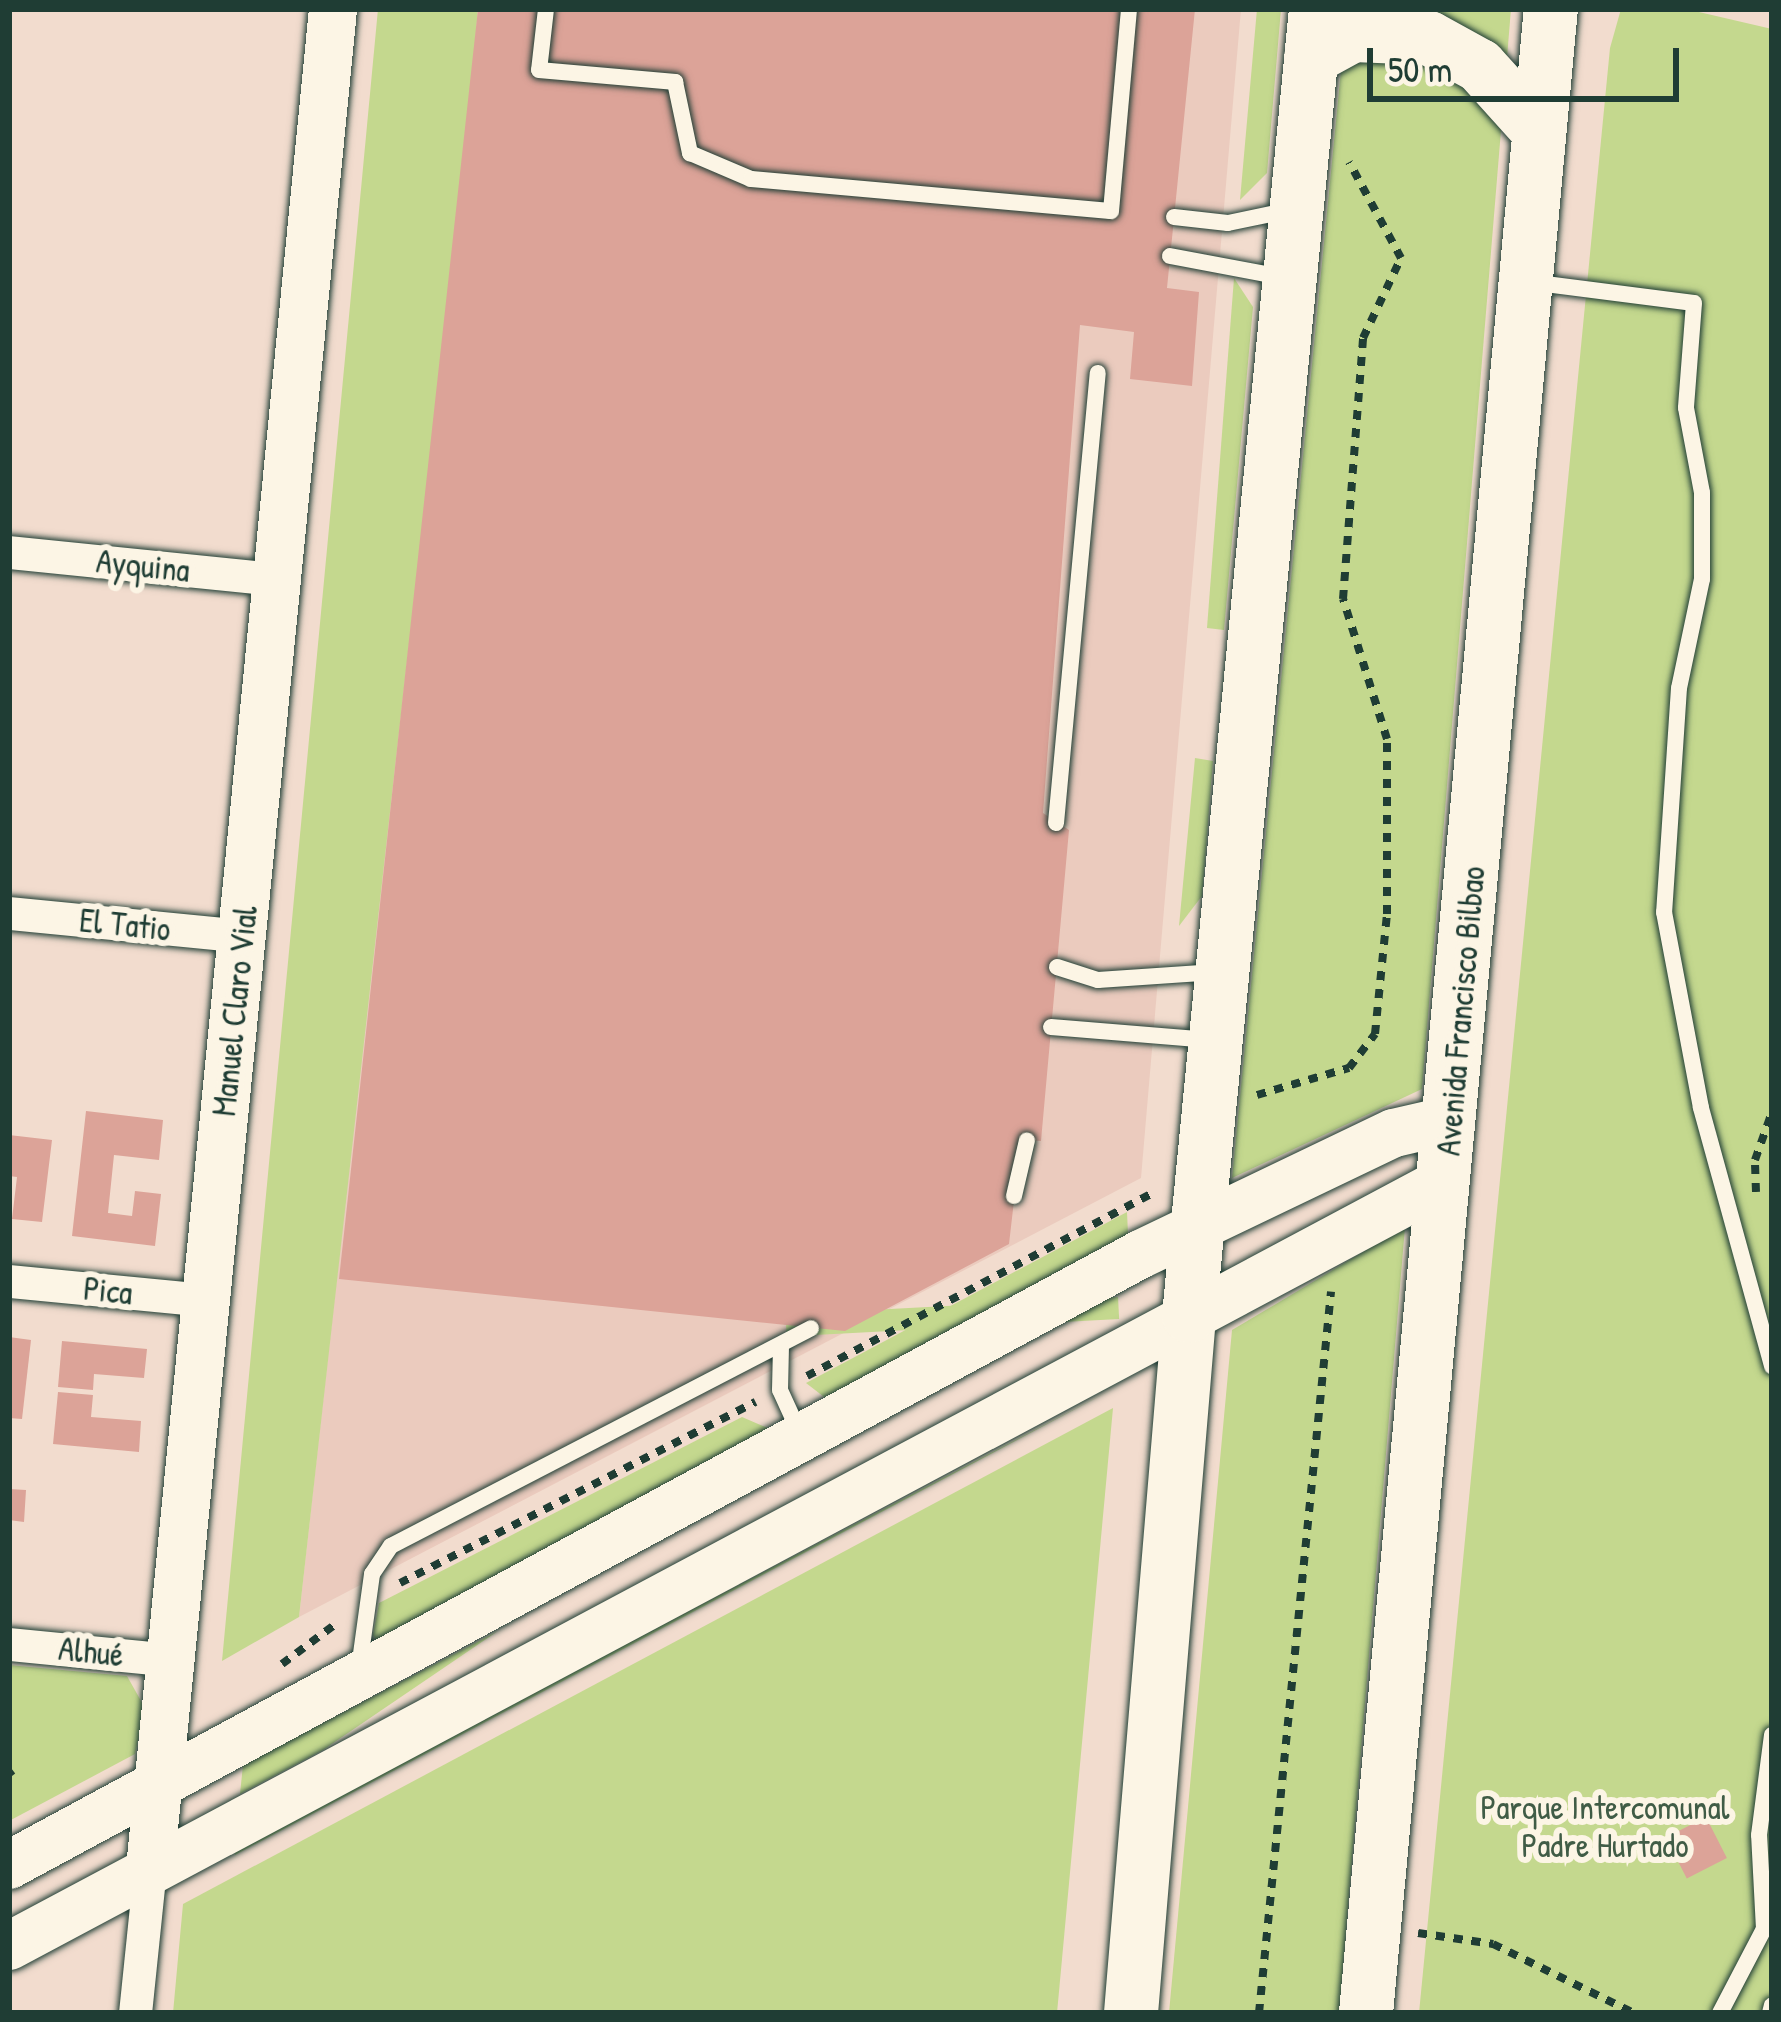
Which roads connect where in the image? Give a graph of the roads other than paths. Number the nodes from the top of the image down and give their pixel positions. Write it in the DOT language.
graph roads {
  1 [pos="333,9"];
  2 [pos="546,9"];
  3 [pos="1129,9"];
  4 [pos="1551,9"];
  5 [pos="1313,33"];
  6 [pos="1537,129"];
  7 [pos="1297,208"];
  8 [pos="1174,217"];
  9 [pos="1170,256"];
  10 [pos="1290,279"];
  11 [pos="1523,280"];
  12 [pos="1098,373"];
  13 [pos="9,552"];
  14 [pos="278,579"];
  15 [pos="1056,823"];
  16 [pos="9,914"];
  17 [pos="242,936"];
  18 [pos="1057,967"];
  19 [pos="1222,971"];
  20 [pos="1051,1028"];
  21 [pos="1216,1040"];
  22 [pos="1450,1120"];
  23 [pos="1027,1140"];
  24 [pos="1444,1181"];
  25 [pos="1014,1196"];
  26 [pos="1198,1226"];
  27 [pos="9,1281"];
  28 [pos="206,1300"];
  29 [pos="1189,1316"];
  30 [pos="811,1328"];
  31 [pos="782,1346"];
  32 [pos="1772,1366"];
  33 [pos="802,1438"];
  34 [pos="758,1546"];
  35 [pos="9,1644"];
  36 [pos="172,1660"];
  37 [pos="358,1675"];
  38 [pos="1772,1736"];
  39 [pos="160,1780"];
  40 [pos="9,1865"];
  41 [pos="150,1869"];
  42 [pos="9,1946"];
  43 [pos="135,2013"];
  44 [pos="1131,2013"];
  45 [pos="1366,2013"];
  46 [pos="1720,2013"];
  1 -- 14 [label="main road, Manuel Claro Vial"];
  2 -- 3 [label="lane"];
  4 -- 6 [label="main road, Avenida Francisco Bilbao"];
  5 -- 6 [label="main road"];
  5 -- 7 [label="main road"];
  6 -- 11 [label="main road, Avenida Francisco Bilbao"];
  7 -- 8 [label="lane"];
  7 -- 10 [label="main road"];
  9 -- 10 [label="lane"];
  10 -- 19 [label="main road"];
  11 -- 22 [label="main road, Avenida Francisco Bilbao"];
  11 -- 32 [label="lane"];
  12 -- 15 [label="lane"];
  13 -- 14 [label="street, Ayquina"];
  14 -- 17 [label="main road, Manuel Claro Vial"];
  16 -- 17 [label="street, El Tatio"];
  17 -- 28 [label="main road, Manuel Claro Vial"];
  18 -- 19 [label="lane"];
  19 -- 21 [label="main road"];
  20 -- 21 [label="lane"];
  21 -- 26 [label="main road"];
  22 -- 24 [label="main road, Avenida Francisco Bilbao"];
  22 -- 26 [label="main road"];
  23 -- 25 [label="lane"];
  24 -- 29 [label="main road"];
  24 -- 45 [label="main road, Avenida Francisco Bilbao"];
  26 -- 29 [label="main road"];
  26 -- 33 [label="main road"];
  27 -- 28 [label="street, Pica"];
  28 -- 36 [label="main road, Manuel Claro Vial"];
  29 -- 34 [label="main road"];
  29 -- 44 [label="main road"];
  30 -- 31 [label="lane"];
  31 -- 33 [label="lane"];
  31 -- 37 [label="lane"];
  33 -- 34 [label="main road"];
  33 -- 37 [label="main road"];
  34 -- 41 [label="main road"];
  35 -- 36 [label="street, Alhué"];
  36 -- 39 [label="main road, Manuel Claro Vial"];
  37 -- 39 [label="main road"];
  38 -- 46 [label="lane"];
  39 -- 40 [label="main road"];
  39 -- 41 [label="main road, Manuel Claro Vial"];
  41 -- 42 [label="main road"];
  41 -- 43 [label="street, Manuel Claro Vial"];
}
